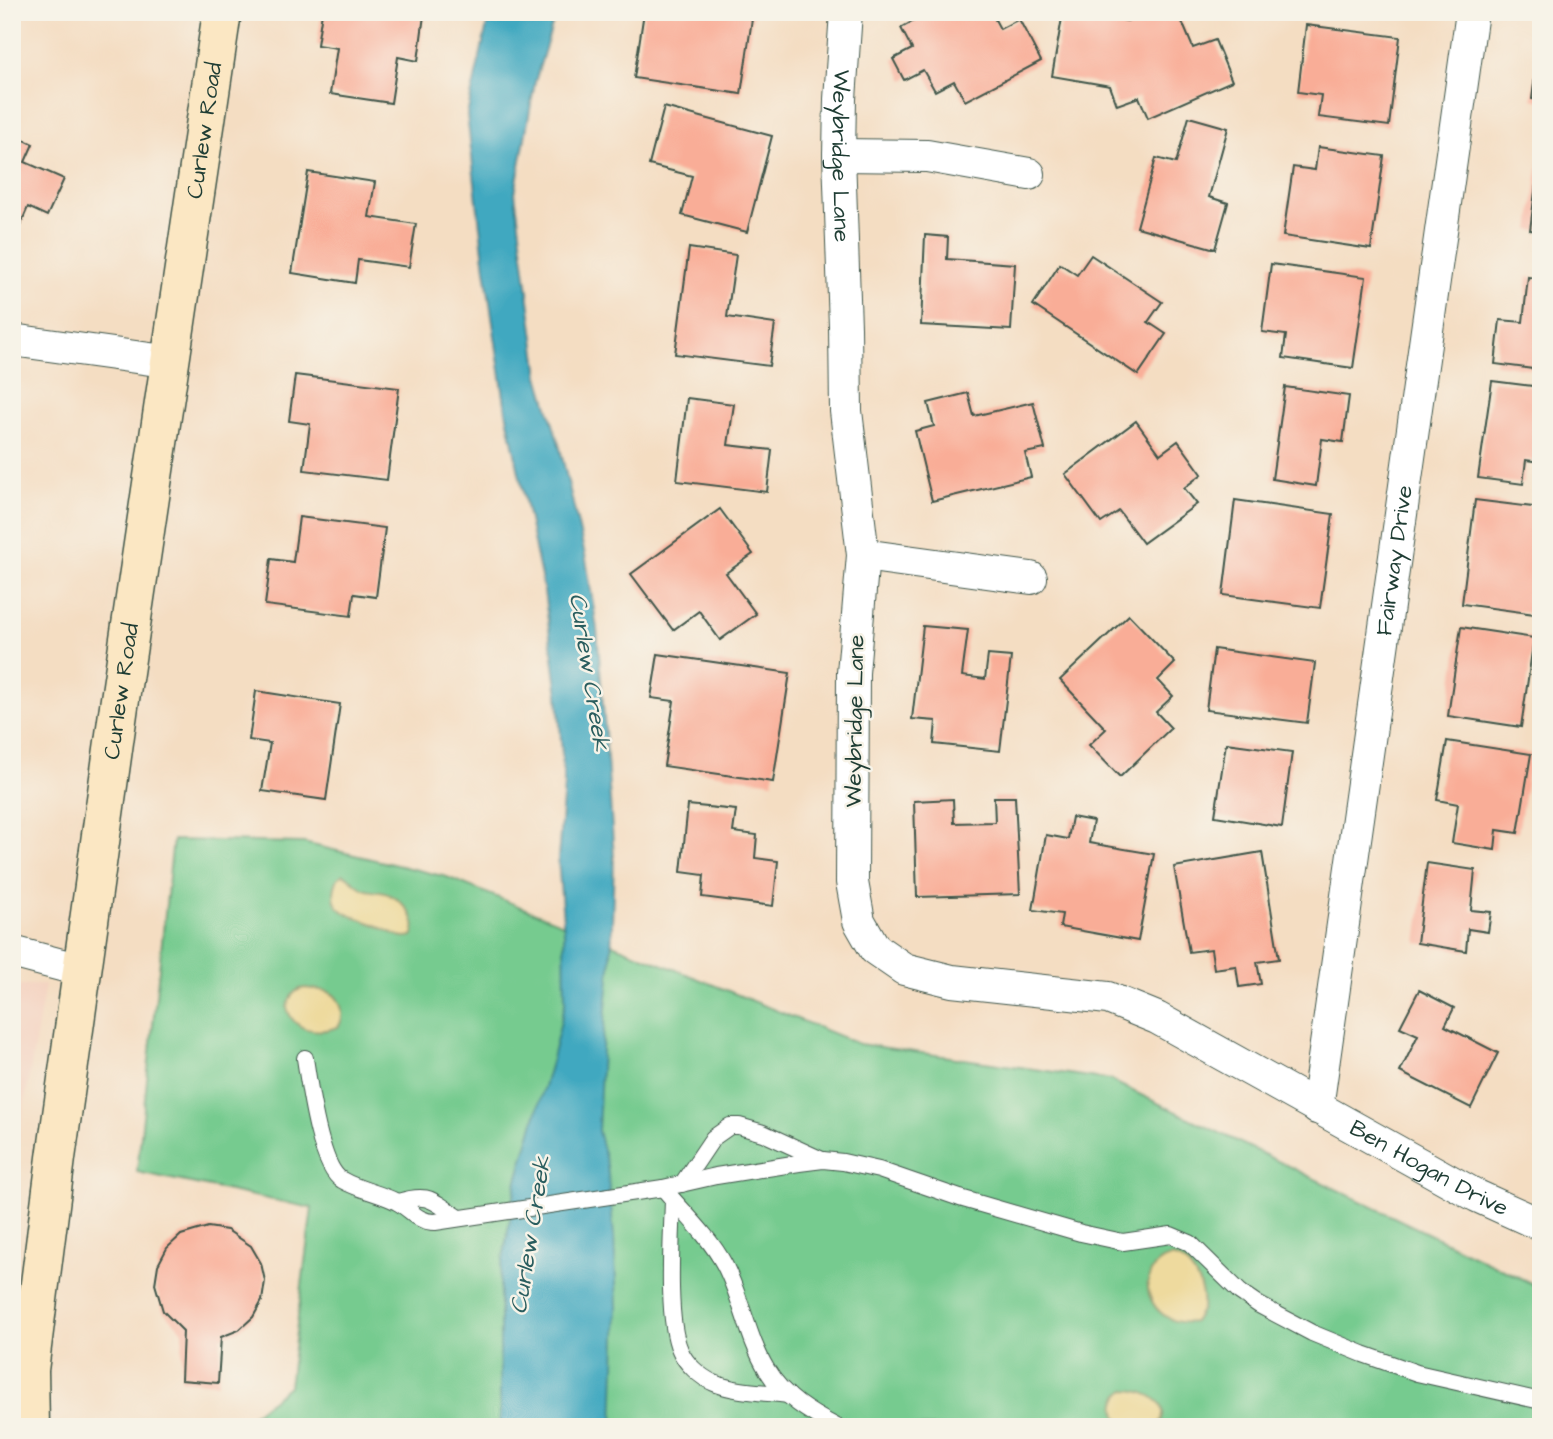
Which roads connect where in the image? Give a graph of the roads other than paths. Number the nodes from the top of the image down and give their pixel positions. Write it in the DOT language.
graph roads {
  1 [pos="222,12"];
  2 [pos="846,12"];
  3 [pos="1472,12"];
  4 [pos="839,155"];
  5 [pos="1030,174"];
  6 [pos="12,340"];
  7 [pos="172,362"];
  8 [pos="863,555"];
  9 [pos="1031,578"];
  10 [pos="12,952"];
  11 [pos="12,970"];
  12 [pos="84,971"];
  13 [pos="305,1058"];
  14 [pos="1317,1108"];
  15 [pos="823,1160"];
  16 [pos="682,1184"];
  17 [pos="662,1193"];
  18 [pos="398,1202"];
  19 [pos="461,1217"];
  20 [pos="1541,1225"];
  21 [pos="29,1370"];
  22 [pos="788,1395"];
  23 [pos="1541,1401"];
  24 [pos="12,1404"];
  25 [pos="30,1427"];
  26 [pos="837,1427"];
  1 -- 7 [label="main road, Curlew Road"];
  2 -- 4 [label="street, Weybridge Lane"];
  3 -- 14 [label="street, Fairway Drive"];
  4 -- 5 [label="street"];
  4 -- 8 [label="street, Weybridge Lane"];
  6 -- 7 [label="street"];
  7 -- 12 [label="main road, Curlew Road"];
  8 -- 9 [label="street"];
  8 -- 14 [label="street, Weybridge Lane"];
  10 -- 12 [label="street"];
  11 -- 12 [label="street"];
  12 -- 21 [label="main road, Curlew Road"];
  13 -- 18 [label="lane"];
  14 -- 20 [label="street, Ben Hogan Drive"];
  15 -- 16 [label="lane"];
  15 -- 16 [label="lane"];
  15 -- 23 [label="lane"];
  16 -- 17 [label="lane"];
  17 -- 19 [label="lane"];
  17 -- 22 [label="lane"];
  17 -- 22 [label="lane"];
  18 -- 19 [label="lane"];
  18 -- 19 [label="lane"];
  21 -- 24 [label="main road, Curlew Road"];
  21 -- 25 [label="main road, Curlew Road"];
  22 -- 26 [label="lane"];
}
